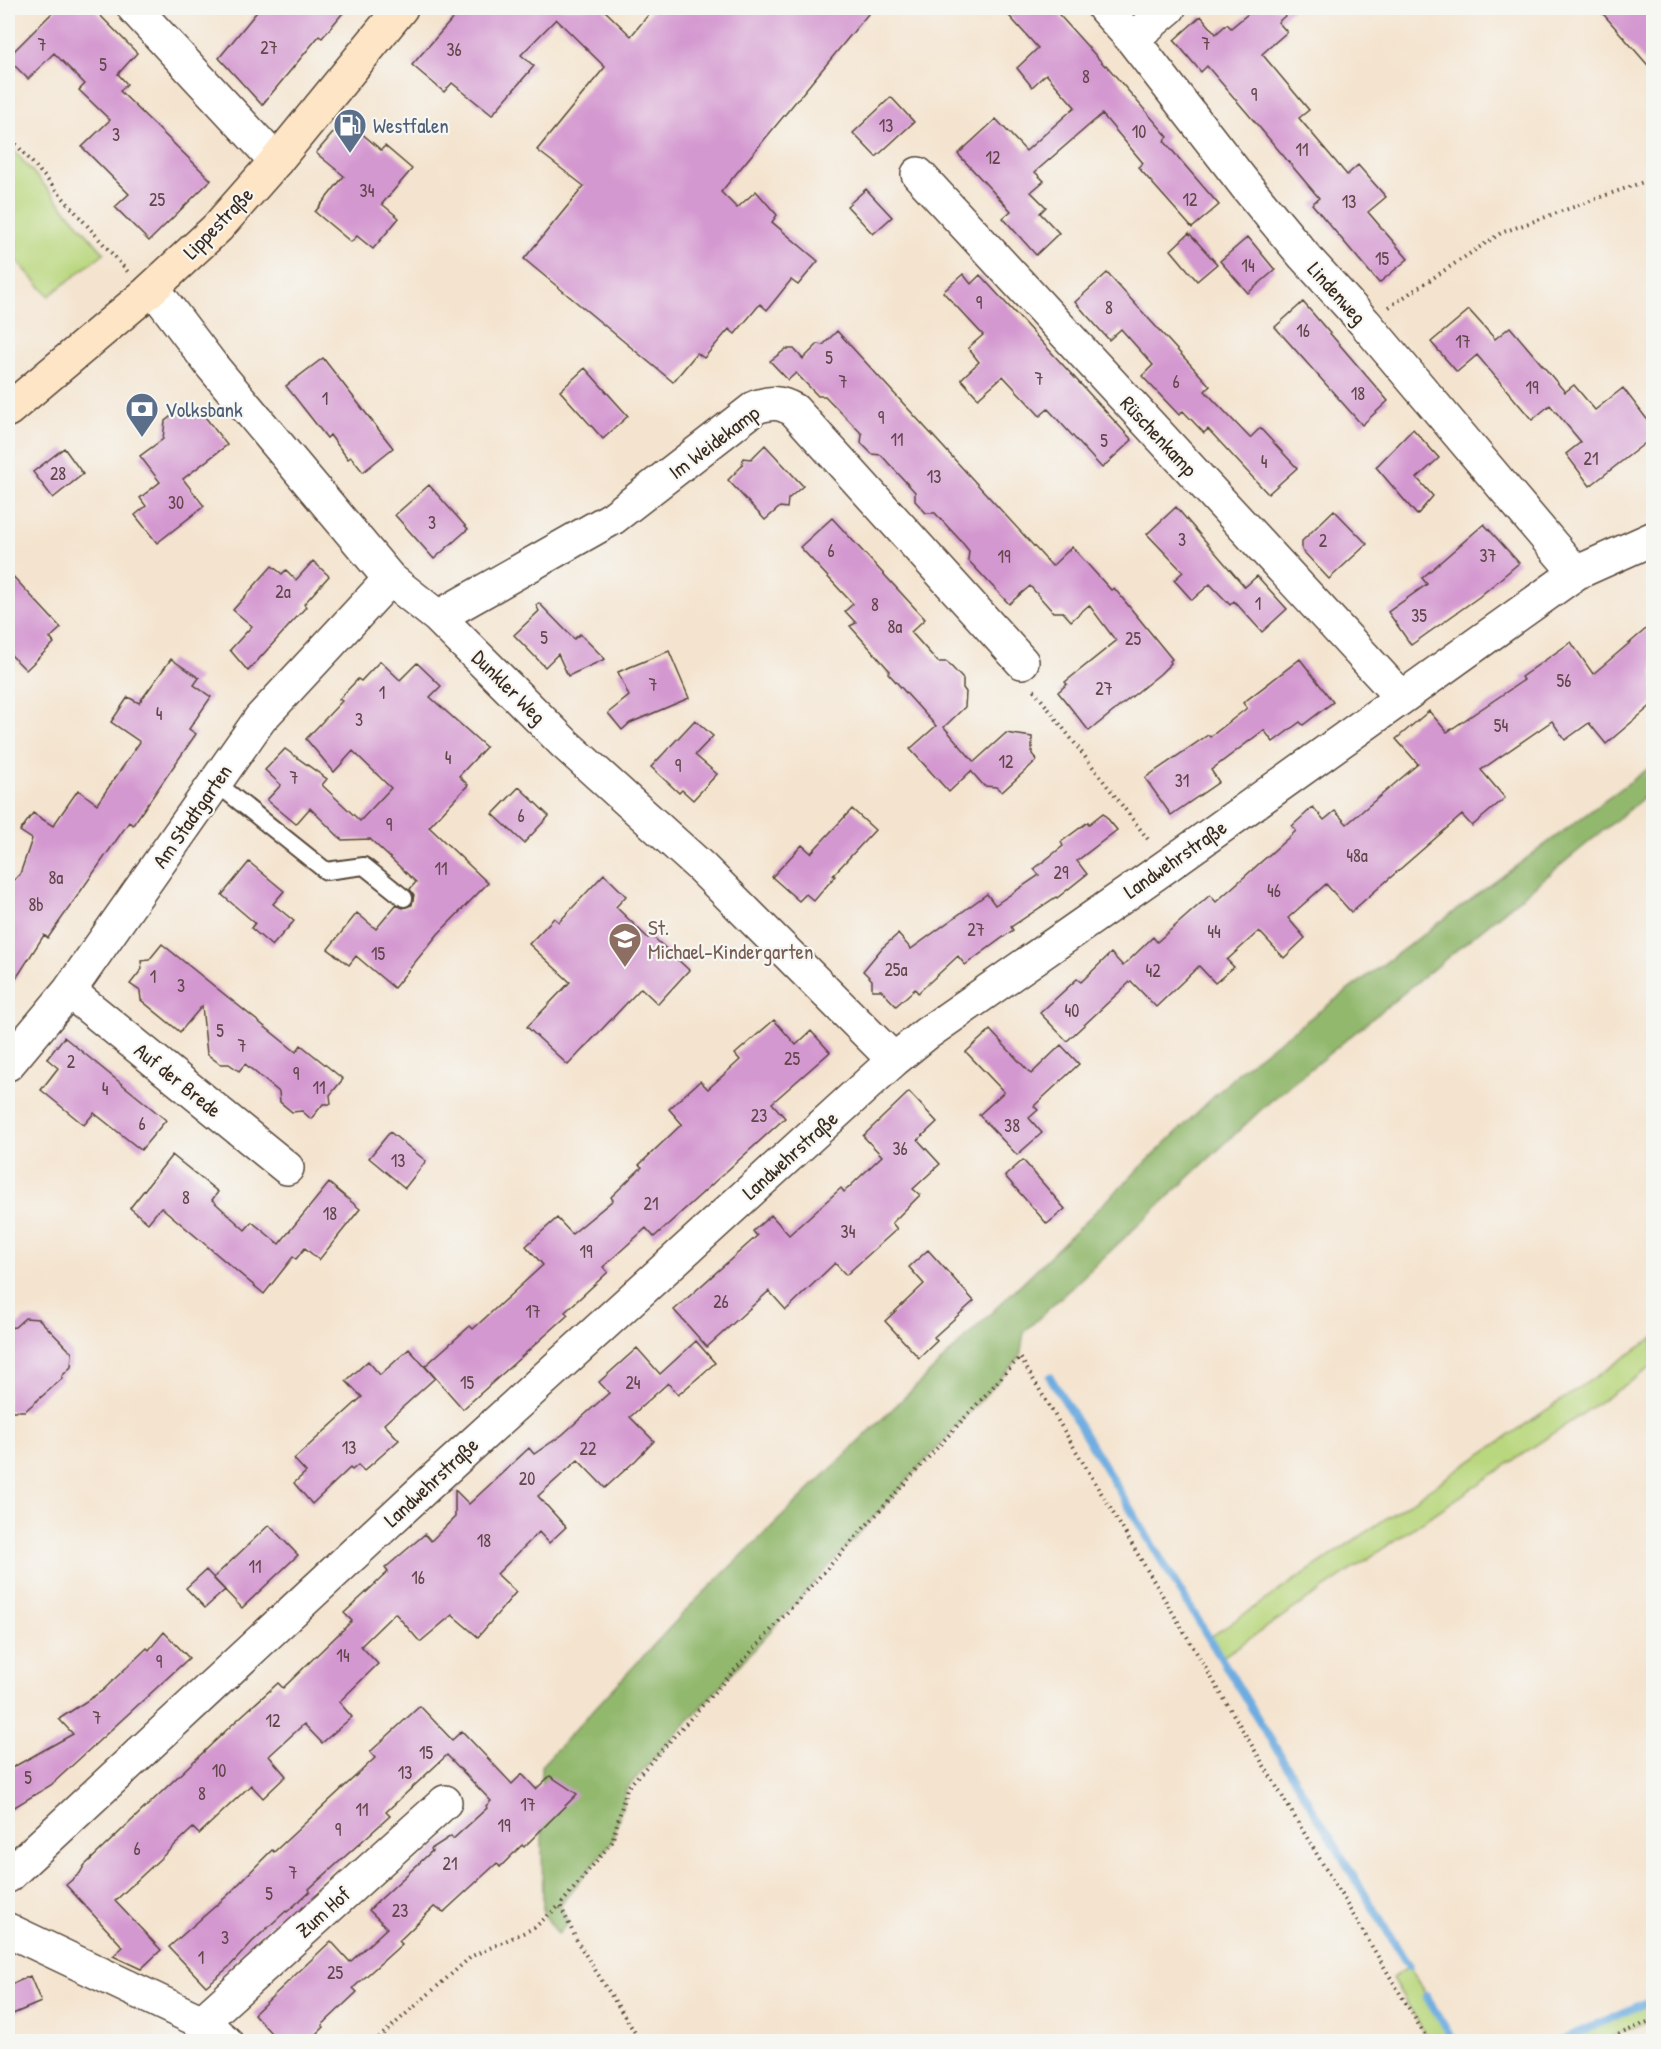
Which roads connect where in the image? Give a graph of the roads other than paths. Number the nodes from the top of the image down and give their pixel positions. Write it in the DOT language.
graph roads {
  1 [pos="134,8"];
  2 [pos="401,8"];
  3 [pos="1104,8"];
  4 [pos="1169,8"];
  5 [pos="1132,39"];
  6 [pos="276,161"];
  7 [pos="918,174"];
  8 [pos="150,291"];
  9 [pos="8,410"];
  10 [pos="1653,538"];
  11 [pos="1576,573"];
  12 [pos="390,579"];
  13 [pos="438,616"];
  14 [pos="1022,662"];
  15 [pos="1401,697"];
  16 [pos="215,782"];
  17 [pos="404,898"];
  18 [pos="69,991"];
  19 [pos="894,1060"];
  20 [pos="8,1064"];
  21 [pos="287,1168"];
  22 [pos="445,1802"];
  23 [pos="8,1876"];
  24 [pos="8,1930"];
  25 [pos="214,2032"];
  1 -- 6 [label="street"];
  2 -- 6 [label="main road, Lippestraße"];
  3 -- 5 [label="street, Lindenweg"];
  4 -- 5 [label="street"];
  5 -- 11 [label="street, Lindenweg"];
  6 -- 8 [label="main road, Lippestraße"];
  7 -- 15 [label="street, Rüschenkamp"];
  8 -- 9 [label="main road, Lippestraße"];
  8 -- 12 [label="street, Dunkler Weg"];
  10 -- 11 [label="street, Landwehrstraße"];
  11 -- 15 [label="street, Landwehrstraße"];
  12 -- 13 [label="street, Dunkler Weg"];
  12 -- 16 [label="street, Am Stadtgarten"];
  13 -- 14 [label="street, Im Weidekamp"];
  13 -- 19 [label="street, Dunkler Weg"];
  15 -- 19 [label="street, Landwehrstraße"];
  16 -- 17 [label="lane"];
  16 -- 18 [label="street, Am Stadtgarten"];
  18 -- 20 [label="street, Am Stadtgarten"];
  18 -- 21 [label="street, Auf der Brede"];
  19 -- 23 [label="street, Landwehrstraße"];
  22 -- 25 [label="street, Zum Hof"];
  24 -- 25 [label="street, Zum Hof"];
}
